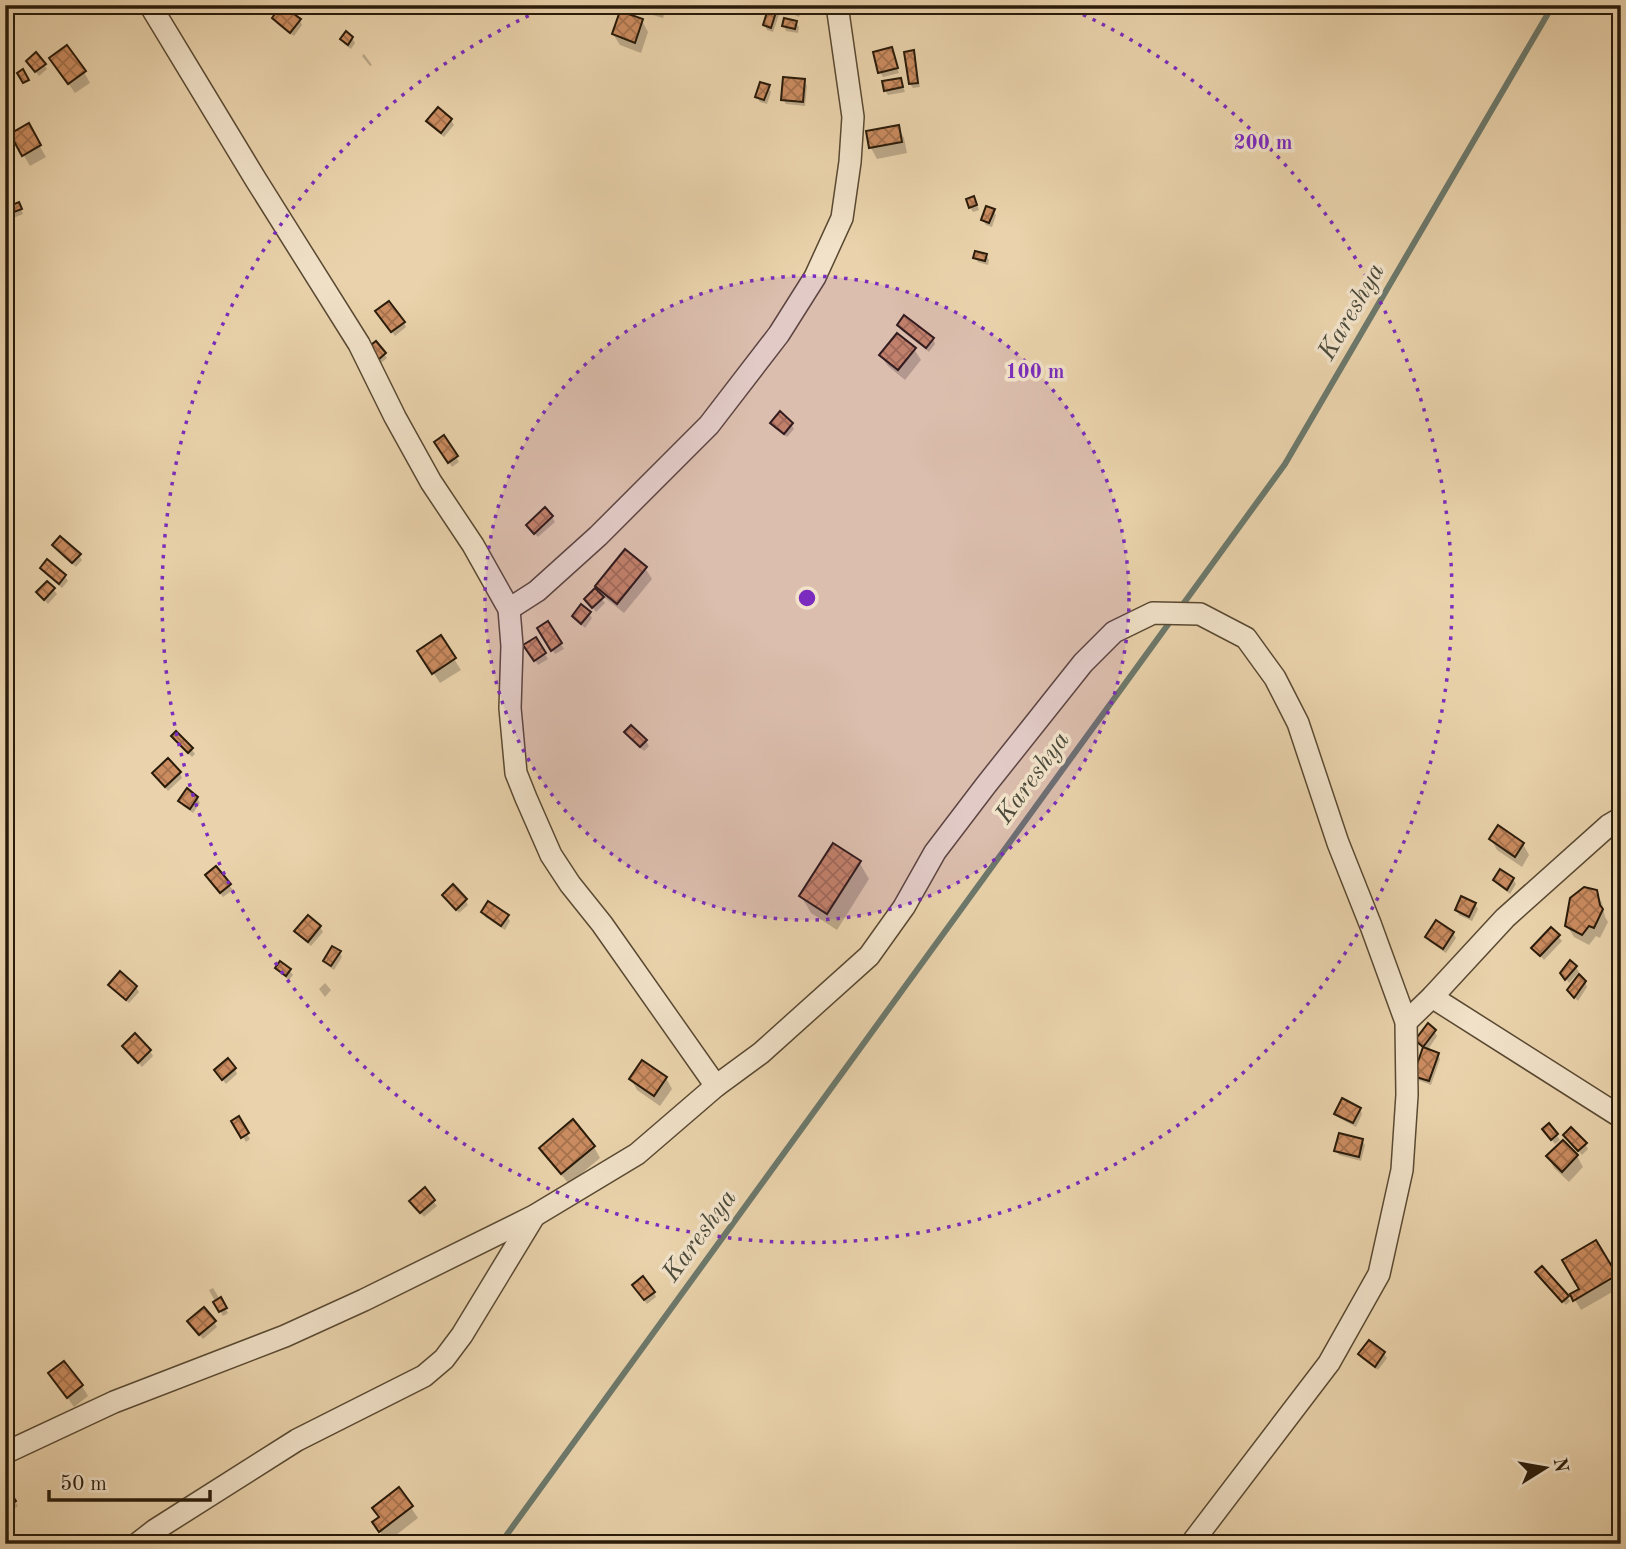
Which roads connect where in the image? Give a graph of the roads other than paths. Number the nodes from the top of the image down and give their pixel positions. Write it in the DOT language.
graph roads {
  1 [pos="150,5"];
  2 [pos="836,5"];
  3 [pos="509,609"];
  4 [pos="1621,818"];
  5 [pos="1432,997"];
  6 [pos="1406,1022"];
  7 [pos="716,1086"];
  8 [pos="1621,1117"];
  9 [pos="534,1216"];
  10 [pos="5,1453"];
  11 [pos="137,1544"];
  12 [pos="1191,1544"];
  1 -- 3 [label="street"];
  2 -- 3 [label="street"];
  3 -- 7 [label="street"];
  4 -- 5 [label="street"];
  5 -- 6 [label="street"];
  5 -- 8 [label="street"];
  6 -- 7 [label="street"];
  6 -- 12 [label="street"];
  7 -- 9 [label="street"];
  9 -- 10 [label="street"];
  9 -- 11 [label="street"];
}
